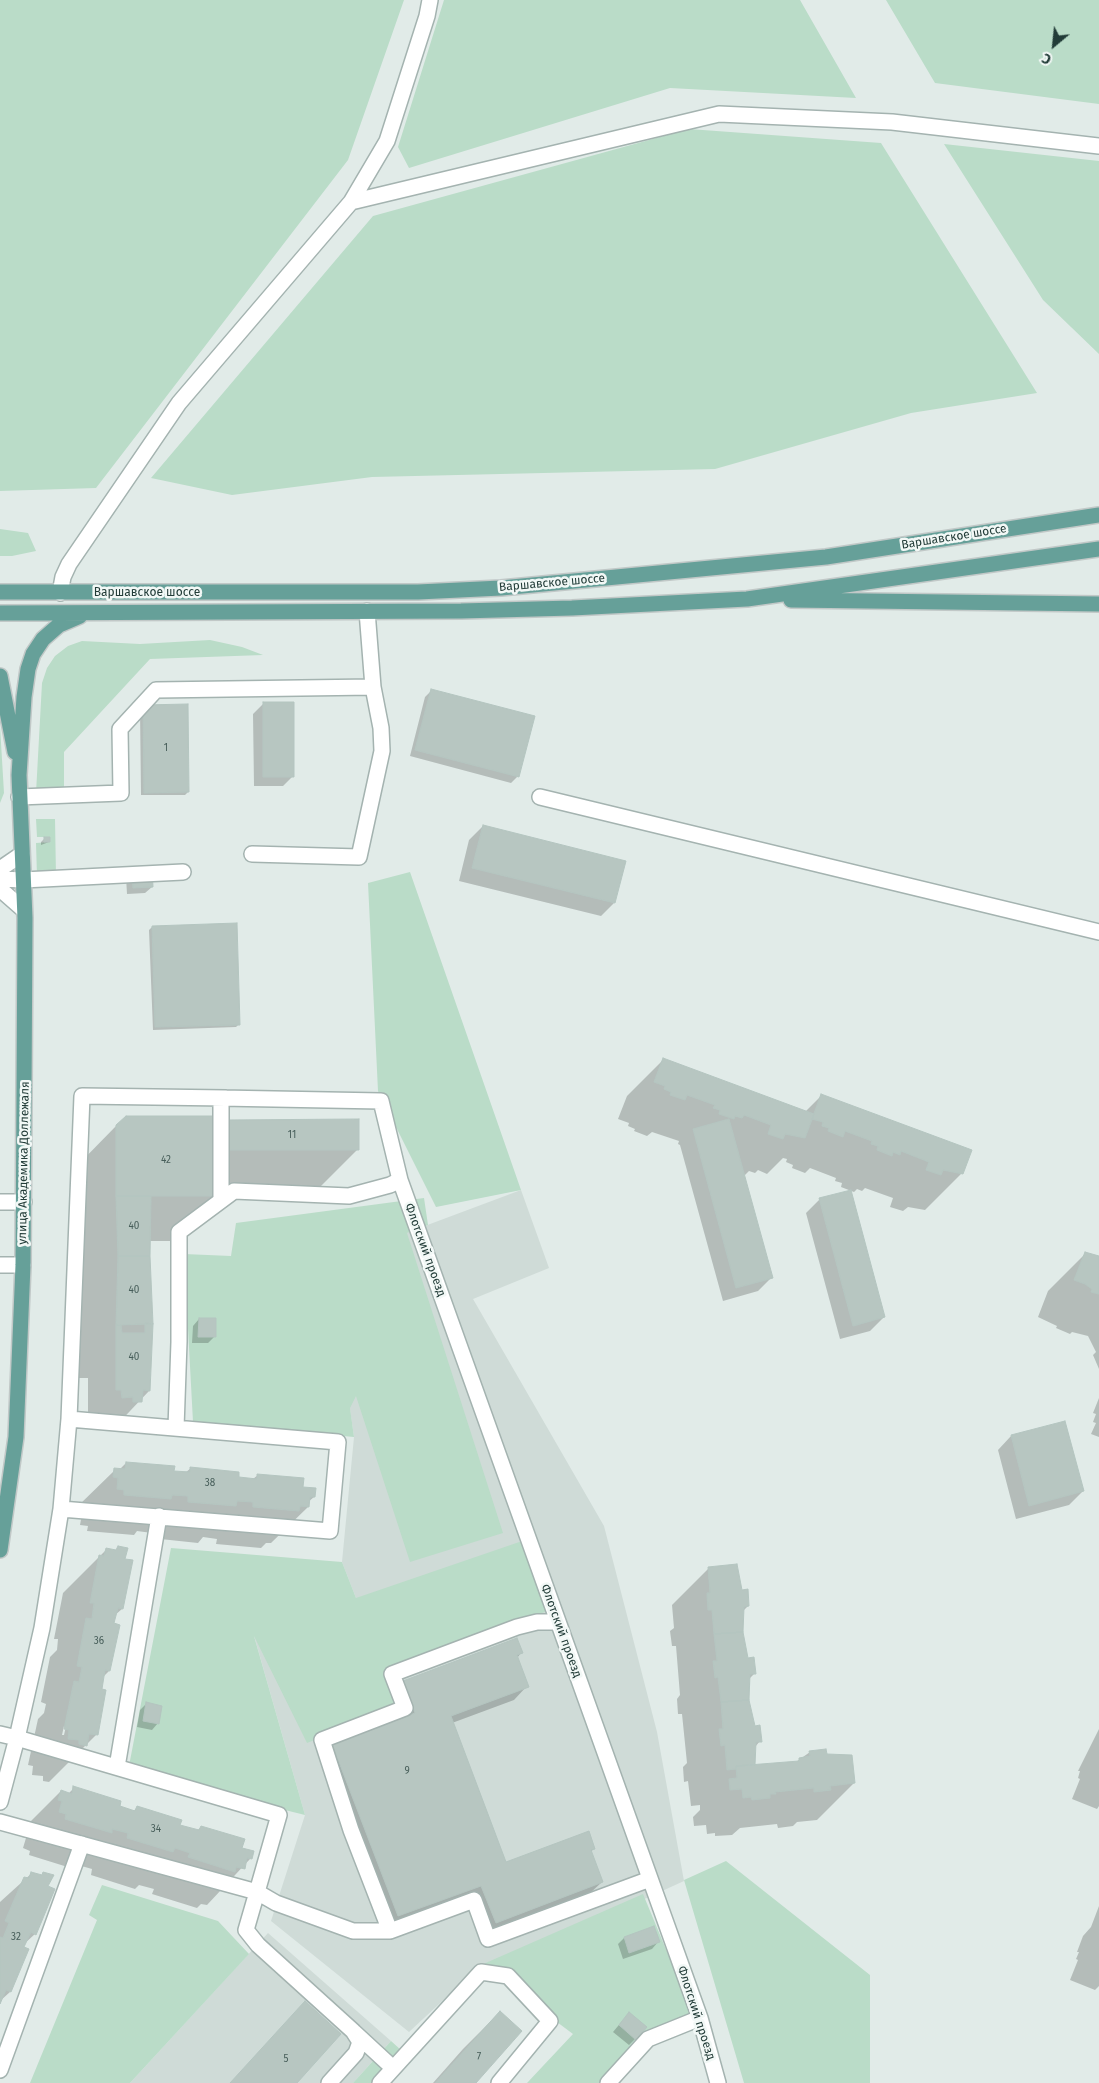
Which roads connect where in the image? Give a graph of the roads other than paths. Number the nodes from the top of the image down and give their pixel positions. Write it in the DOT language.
graph roads {
  1 [pos="430,0"];
  2 [pos="1099,146"];
  3 [pos="351,202"];
  4 [pos="1099,515"];
  5 [pos="1099,549"];
  6 [pos="0,592"];
  7 [pos="60,593"];
  8 [pos="747,600"];
  9 [pos="1099,604"];
  10 [pos="91,612"];
  11 [pos="367,612"];
  12 [pos="0,613"];
  13 [pos="0,676"];
  14 [pos="373,687"];
  15 [pos="19,775"];
  16 [pos="19,797"];
  17 [pos="540,797"];
  18 [pos="22,854"];
  19 [pos="252,854"];
  20 [pos="0,869"];
  21 [pos="183,872"];
  22 [pos="0,879"];
  23 [pos="24,880"];
  24 [pos="0,889"];
  25 [pos="24,910"];
  26 [pos="1099,932"];
  27 [pos="223,1098"];
  28 [pos="400,1180"];
  29 [pos="221,1200"];
  30 [pos="0,1202"];
  31 [pos="24,1202"];
  32 [pos="0,1265"];
  33 [pos="23,1265"];
  34 [pos="69,1419"];
  35 [pos="176,1428"];
  36 [pos="61,1509"];
  37 [pos="159,1516"];
  38 [pos="0,1550"];
  39 [pos="558,1622"];
  40 [pos="0,1734"];
  41 [pos="16,1738"];
  42 [pos="117,1768"];
  43 [pos="0,1802"];
  44 [pos="0,1822"];
  45 [pos="82,1844"];
  46 [pos="650,1880"];
  47 [pos="257,1892"];
  48 [pos="390,1931"];
  49 [pos="700,2018"];
  50 [pos="353,2032"];
  51 [pos="393,2068"];
  52 [pos="0,2070"];
  53 [pos="329,2083"];
  54 [pos="380,2083"];
  55 [pos="499,2083"];
  56 [pos="608,2083"];
  57 [pos="718,2083"];
  1 -- 3 [label="street"];
  2 -- 3 [label="street"];
  3 -- 7 [label="street"];
  4 -- 7 [label="main road, Варшавское шоссе"];
  5 -- 8 [label="main road, Варшавское шоссе"];
  6 -- 7 [label="main road, Варшавское шоссе"];
  8 -- 9 [label="main road"];
  8 -- 11 [label="main road, Варшавское шоссе"];
  10 -- 11 [label="main road, Варшавское шоссе"];
  10 -- 12 [label="main road, Варшавское шоссе"];
  10 -- 15 [label="main road, улица Академика Доллежаля"];
  11 -- 14 [label="street"];
  13 -- 15 [label="main road, улица Академика Доллежаля"];
  14 -- 16 [label="street"];
  14 -- 19 [label="street"];
  15 -- 16 [label="main road, улица Академика Доллежаля"];
  16 -- 18 [label="main road, улица Академика Доллежаля"];
  17 -- 26 [label="street"];
  18 -- 20 [label="street"];
  18 -- 23 [label="main road, улица Академика Доллежаля"];
  21 -- 23 [label="street"];
  22 -- 23 [label="street"];
  23 -- 25 [label="main road, улица Академика Доллежаля"];
  24 -- 25 [label="street"];
  25 -- 31 [label="main road, улица Академика Доллежаля"];
  27 -- 28 [label="street, Флотский проезд"];
  27 -- 29 [label="street"];
  27 -- 34 [label="street"];
  28 -- 29 [label="street"];
  28 -- 39 [label="street, Флотский проезд"];
  29 -- 35 [label="street"];
  30 -- 31 [label="street"];
  31 -- 33 [label="main road, улица Академика Доллежаля"];
  32 -- 33 [label="street"];
  33 -- 38 [label="main road, улица Академика Доллежаля"];
  34 -- 35 [label="street"];
  34 -- 36 [label="street"];
  35 -- 37 [label="street"];
  36 -- 37 [label="street"];
  36 -- 41 [label="street"];
  37 -- 42 [label="street"];
  39 -- 46 [label="street, Флотский проезд"];
  39 -- 48 [label="street"];
  40 -- 41 [label="street"];
  41 -- 42 [label="street"];
  41 -- 43 [label="street"];
  42 -- 47 [label="street"];
  44 -- 45 [label="street"];
  45 -- 47 [label="street"];
  45 -- 52 [label="street"];
  46 -- 48 [label="street"];
  46 -- 49 [label="street, Флотский проезд"];
  47 -- 48 [label="street"];
  47 -- 50 [label="street"];
  49 -- 56 [label="street"];
  49 -- 57 [label="street, Флотский проезд"];
  50 -- 51 [label="street"];
  50 -- 53 [label="street"];
  51 -- 54 [label="street"];
  51 -- 55 [label="street"];
}
